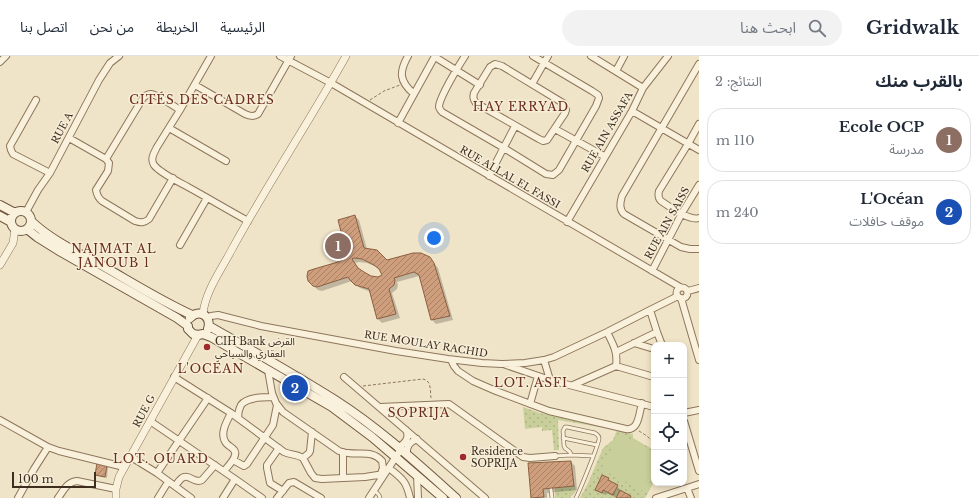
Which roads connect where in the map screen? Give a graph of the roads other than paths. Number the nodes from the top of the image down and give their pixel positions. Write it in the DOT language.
graph roads {
  1 [pos="6,56"];
  2 [pos="119,56"];
  3 [pos="211,56"];
  4 [pos="280,56"];
  5 [pos="346,56"];
  6 [pos="408,56"];
  7 [pos="435,56"];
  8 [pos="465,56"];
  9 [pos="533,56"];
  10 [pos="548,56"];
  11 [pos="592,56"];
  12 [pos="624,56"];
  13 [pos="668,56"];
  14 [pos="290,58"];
  15 [pos="0,62"];
  16 [pos="544,62"];
  17 [pos="699,64"];
  18 [pos="456,70"];
  19 [pos="616,71"];
  20 [pos="331,83"];
  21 [pos="532,84"];
  22 [pos="195,85"];
  23 [pos="480,85"];
  24 [pos="643,88"];
  25 [pos="414,94"];
  26 [pos="36,100"];
  27 [pos="180,110"];
  28 [pos="632,111"];
  29 [pos="398,122"];
  30 [pos="699,124"];
  31 [pos="515,126"];
  32 [pos="169,128"];
  33 [pos="661,128"];
  34 [pos="555,129"];
  35 [pos="69,138"];
  36 [pos="576,140"];
  37 [pos="688,144"];
  38 [pos="504,148"];
  39 [pos="699,150"];
  40 [pos="604,156"];
  41 [pos="106,159"];
  42 [pos="226,161"];
  43 [pos="50,173"];
  44 [pos="490,176"];
  45 [pos="173,178"];
  46 [pos="699,185"];
  47 [pos="207,198"];
  48 [pos="0,205"];
  49 [pos="26,212"];
  50 [pos="15,213"];
  51 [pos="682,213"];
  52 [pos="0,216"];
  53 [pos="699,218"];
  54 [pos="248,221"];
  55 [pos="567,222"];
  56 [pos="13,225"];
  57 [pos="29,225"];
  58 [pos="668,240"];
  59 [pos="180,244"];
  60 [pos="699,249"];
  61 [pos="0,265"];
  62 [pos="652,271"];
  63 [pos="680,287"];
  64 [pos="699,288"];
  65 [pos="688,291"];
  66 [pos="680,297"];
  67 [pos="650,310"];
  68 [pos="192,315"];
  69 [pos="206,320"];
  70 [pos="188,326"];
  71 [pos="607,332"];
  72 [pos="657,332"];
  73 [pos="200,334"];
  74 [pos="661,342"];
  75 [pos="634,343"];
  76 [pos="651,348"];
  77 [pos="616,352"];
  78 [pos="451,360"];
  79 [pos="544,360"];
  80 [pos="699,360"];
  81 [pos="502,364"];
  82 [pos="616,366"];
  83 [pos="268,370"];
  84 [pos="174,376"];
  85 [pos="344,376"];
  86 [pos="538,376"];
  87 [pos="651,376"];
  88 [pos="550,380"];
  89 [pos="573,385"];
  90 [pos="273,397"];
  91 [pos="208,398"];
  92 [pos="642,403"];
  93 [pos="530,404"];
  94 [pos="277,405"];
  95 [pos="651,405"];
  96 [pos="380,407"];
  97 [pos="699,410"];
  98 [pos="687,412"];
  99 [pos="231,413"];
  100 [pos="238,418"];
  101 [pos="0,420"];
  102 [pos="150,421"];
  103 [pos="406,430"];
  104 [pos="687,431"];
  105 [pos="312,432"];
  106 [pos="264,437"];
  107 [pos="563,438"];
  108 [pos="417,439"];
  109 [pos="179,441"];
  110 [pos="597,445"];
  111 [pos="48,447"];
  112 [pos="279,448"];
  113 [pos="402,450"];
  114 [pos="343,452"];
  115 [pos="571,455"];
  116 [pos="555,456"];
  117 [pos="593,456"];
  118 [pos="131,457"];
  119 [pos="396,457"];
  120 [pos="303,458"];
  121 [pos="233,460"];
  122 [pos="215,465"];
  123 [pos="124,467"];
  124 [pos="388,468"];
  125 [pos="224,471"];
  126 [pos="699,471"];
  127 [pos="157,473"];
  128 [pos="382,475"];
  129 [pos="417,476"];
  130 [pos="235,478"];
  131 [pos="343,478"];
  132 [pos="168,482"];
  133 [pos="699,484"];
  134 [pos="175,486"];
  135 [pos="688,488"];
  136 [pos="116,489"];
  137 [pos="374,490"];
  138 [pos="552,490"];
  139 [pos="282,491"];
  140 [pos="18,498"];
  141 [pos="58,498"];
  142 [pos="116,498"];
  143 [pos="158,498"];
  144 [pos="191,498"];
  145 [pos="223,498"];
  146 [pos="262,498"];
  147 [pos="277,498"];
  148 [pos="321,498"];
  149 [pos="369,498"];
  150 [pos="380,498"];
  151 [pos="410,498"];
  152 [pos="418,498"];
  153 [pos="443,498"];
  154 [pos="456,498"];
  155 [pos="485,498"];
  156 [pos="552,498"];
  157 [pos="576,498"];
  158 [pos="656,498"];
  159 [pos="691,498"];
  1 -- 15 [label="street"];
  2 -- 35 [label="street, RUE A"];
  3 -- 22 [label="street"];
  4 -- 14 [label="street, RUE ALLAL EL FASSI"];
  5 -- 20 [label="street"];
  6 -- 25 [label="street"];
  7 -- 18 [label="street"];
  7 -- 25 [label="street"];
  8 -- 18 [label="street"];
  9 -- 16 [label="street"];
  10 -- 16 [label="street"];
  11 -- 19 [label="street"];
  12 -- 19 [label="street"];
  13 -- 24 [label="street, RUE AIN ASSAFA"];
  14 -- 20 [label="street, RUE ALLAL EL FASSI"];
  14 -- 22 [label="street"];
  16 -- 21 [label="street"];
  16 -- 36 [label="street"];
  17 -- 33 [label="street"];
  18 -- 23 [label="street"];
  18 -- 38 [label="street"];
  19 -- 24 [label="street"];
  20 -- 29 [label="street, RUE ALLAL EL FASSI"];
  20 -- 54 [label="street"];
  21 -- 23 [label="street"];
  21 -- 34 [label="street"];
  22 -- 27 [label="street"];
  23 -- 31 [label="street"];
  24 -- 28 [label="street, RUE AIN ASSAFA"];
  25 -- 29 [label="street"];
  26 -- 43 [label="street"];
  27 -- 32 [label="street"];
  27 -- 41 [label="street"];
  28 -- 33 [label="street"];
  28 -- 40 [label="street, RUE AIN ASSAFA"];
  29 -- 44 [label="street, RUE ALLAL EL FASSI"];
  30 -- 37 [label="street"];
  31 -- 34 [label="street"];
  31 -- 38 [label="street"];
  32 -- 42 [label="street"];
  32 -- 45 [label="street"];
  33 -- 37 [label="street"];
  33 -- 58 [label="street"];
  34 -- 36 [label="street"];
  35 -- 41 [label="street"];
  35 -- 43 [label="street, RUE A"];
  36 -- 38 [label="street"];
  36 -- 40 [label="street"];
  37 -- 39 [label="street"];
  37 -- 51 [label="street"];
  38 -- 44 [label="street"];
  40 -- 55 [label="street, RUE AIN ASSAFA"];
  41 -- 45 [label="street"];
  43 -- 49 [label="street, RUE A"];
  44 -- 55 [label="street, RUE ALLAL EL FASSI"];
  45 -- 47 [label="street"];
  46 -- 51 [label="street, RUE AIN SAISS"];
  47 -- 54 [label="street"];
  47 -- 59 [label="street"];
  48 -- 50 [label="main road"];
  49 -- 50 [label="main road"];
  49 -- 57 [label="main road"];
  50 -- 56 [label="main road"];
  51 -- 53 [label="street"];
  51 -- 58 [label="street, RUE AIN SAISS"];
  52 -- 56 [label="main road"];
  54 -- 69 [label="street"];
  55 -- 62 [label="street, RUE ALLAL EL FASSI"];
  56 -- 57 [label="main road"];
  56 -- 61 [label="street"];
  57 -- 68 [label="main road"];
  57 -- 70 [label="main road"];
  58 -- 60 [label="street"];
  58 -- 62 [label="street, RUE AIN SAISS"];
  62 -- 63 [label="street, RUE ALLAL EL FASSI"];
  63 -- 65 [label="street"];
  63 -- 66 [label="street"];
  64 -- 65 [label="street"];
  65 -- 66 [label="street"];
  66 -- 67 [label="street, RUE MOULAY RACHID"];
  66 -- 80 [label="street"];
  67 -- 71 [label="street, RUE MOULAY RACHID"];
  67 -- 72 [label="street"];
  68 -- 69 [label="main road"];
  68 -- 70 [label="main road"];
  69 -- 73 [label="main road"];
  69 -- 78 [label="street, RUE MOULAY RACHID"];
  69 -- 113 [label="main road"];
  70 -- 73 [label="main road"];
  71 -- 77 [label="street"];
  71 -- 79 [label="street, RUE MOULAY RACHID"];
  72 -- 74 [label="street"];
  72 -- 75 [label="street"];
  73 -- 83 [label="main road"];
  73 -- 84 [label="street, RUE G"];
  75 -- 76 [label="street"];
  75 -- 77 [label="street"];
  77 -- 82 [label="street"];
  78 -- 81 [label="street, RUE MOULAY RACHID"];
  78 -- 93 [label="street"];
  79 -- 81 [label="street, RUE MOULAY RACHID"];
  79 -- 88 [label="street"];
  81 -- 86 [label="street"];
  82 -- 87 [label="street"];
  82 -- 89 [label="street"];
  83 -- 90 [label="street"];
  83 -- 119 [label="main road"];
  84 -- 91 [label="street"];
  84 -- 102 [label="street, RUE G"];
  85 -- 96 [label="street"];
  86 -- 88 [label="street"];
  86 -- 93 [label="street"];
  88 -- 89 [label="street"];
  89 -- 92 [label="street"];
  90 -- 94 [label="street"];
  90 -- 100 [label="street"];
  91 -- 99 [label="street"];
  91 -- 109 [label="street"];
  92 -- 93 [label="street"];
  92 -- 95 [label="street"];
  94 -- 105 [label="street"];
  94 -- 106 [label="street"];
  96 -- 103 [label="street"];
  96 -- 116 [label="street"];
  97 -- 98 [label="street"];
  99 -- 100 [label="street"];
  99 -- 121 [label="street"];
  100 -- 106 [label="street"];
  101 -- 111 [label="street"];
  102 -- 109 [label="street"];
  102 -- 118 [label="street, RUE G"];
  103 -- 108 [label="street"];
  103 -- 113 [label="street"];
  104 -- 126 [label="street"];
  105 -- 114 [label="street"];
  105 -- 120 [label="street"];
  106 -- 112 [label="street"];
  106 -- 121 [label="street"];
  107 -- 110 [label="lane"];
  107 -- 110 [label="lane"];
  107 -- 115 [label="lane"];
  108 -- 113 [label="street"];
  108 -- 155 [label="street"];
  109 -- 122 [label="street"];
  109 -- 127 [label="street"];
  110 -- 117 [label="lane"];
  111 -- 123 [label="street"];
  111 -- 140 [label="street"];
  112 -- 120 [label="street"];
  112 -- 139 [label="street"];
  113 -- 119 [label="street"];
  113 -- 154 [label="main road"];
  114 -- 128 [label="street"];
  114 -- 131 [label="street"];
  115 -- 116 [label="lane"];
  115 -- 117 [label="lane"];
  117 -- 157 [label="lane"];
  118 -- 123 [label="street, RUE G"];
  118 -- 127 [label="street"];
  119 -- 124 [label="street"];
  119 -- 129 [label="main road"];
  120 -- 131 [label="street"];
  121 -- 125 [label="street"];
  122 -- 125 [label="street"];
  122 -- 134 [label="street"];
  123 -- 136 [label="street, RUE G"];
  124 -- 128 [label="street"];
  124 -- 151 [label="street"];
  125 -- 130 [label="street"];
  127 -- 132 [label="street"];
  128 -- 131 [label="street"];
  128 -- 137 [label="street"];
  129 -- 152 [label="street"];
  129 -- 153 [label="main road"];
  130 -- 145 [label="street"];
  130 -- 146 [label="street"];
  132 -- 134 [label="street"];
  132 -- 143 [label="street"];
  133 -- 135 [label="street"];
  134 -- 144 [label="street"];
  135 -- 158 [label="street"];
  135 -- 159 [label="street"];
  136 -- 141 [label="street"];
  136 -- 142 [label="street, RUE G"];
  137 -- 149 [label="street"];
  137 -- 150 [label="lane"];
  138 -- 156 [label="lane"];
  139 -- 147 [label="street"];
  139 -- 148 [label="street"];
}
